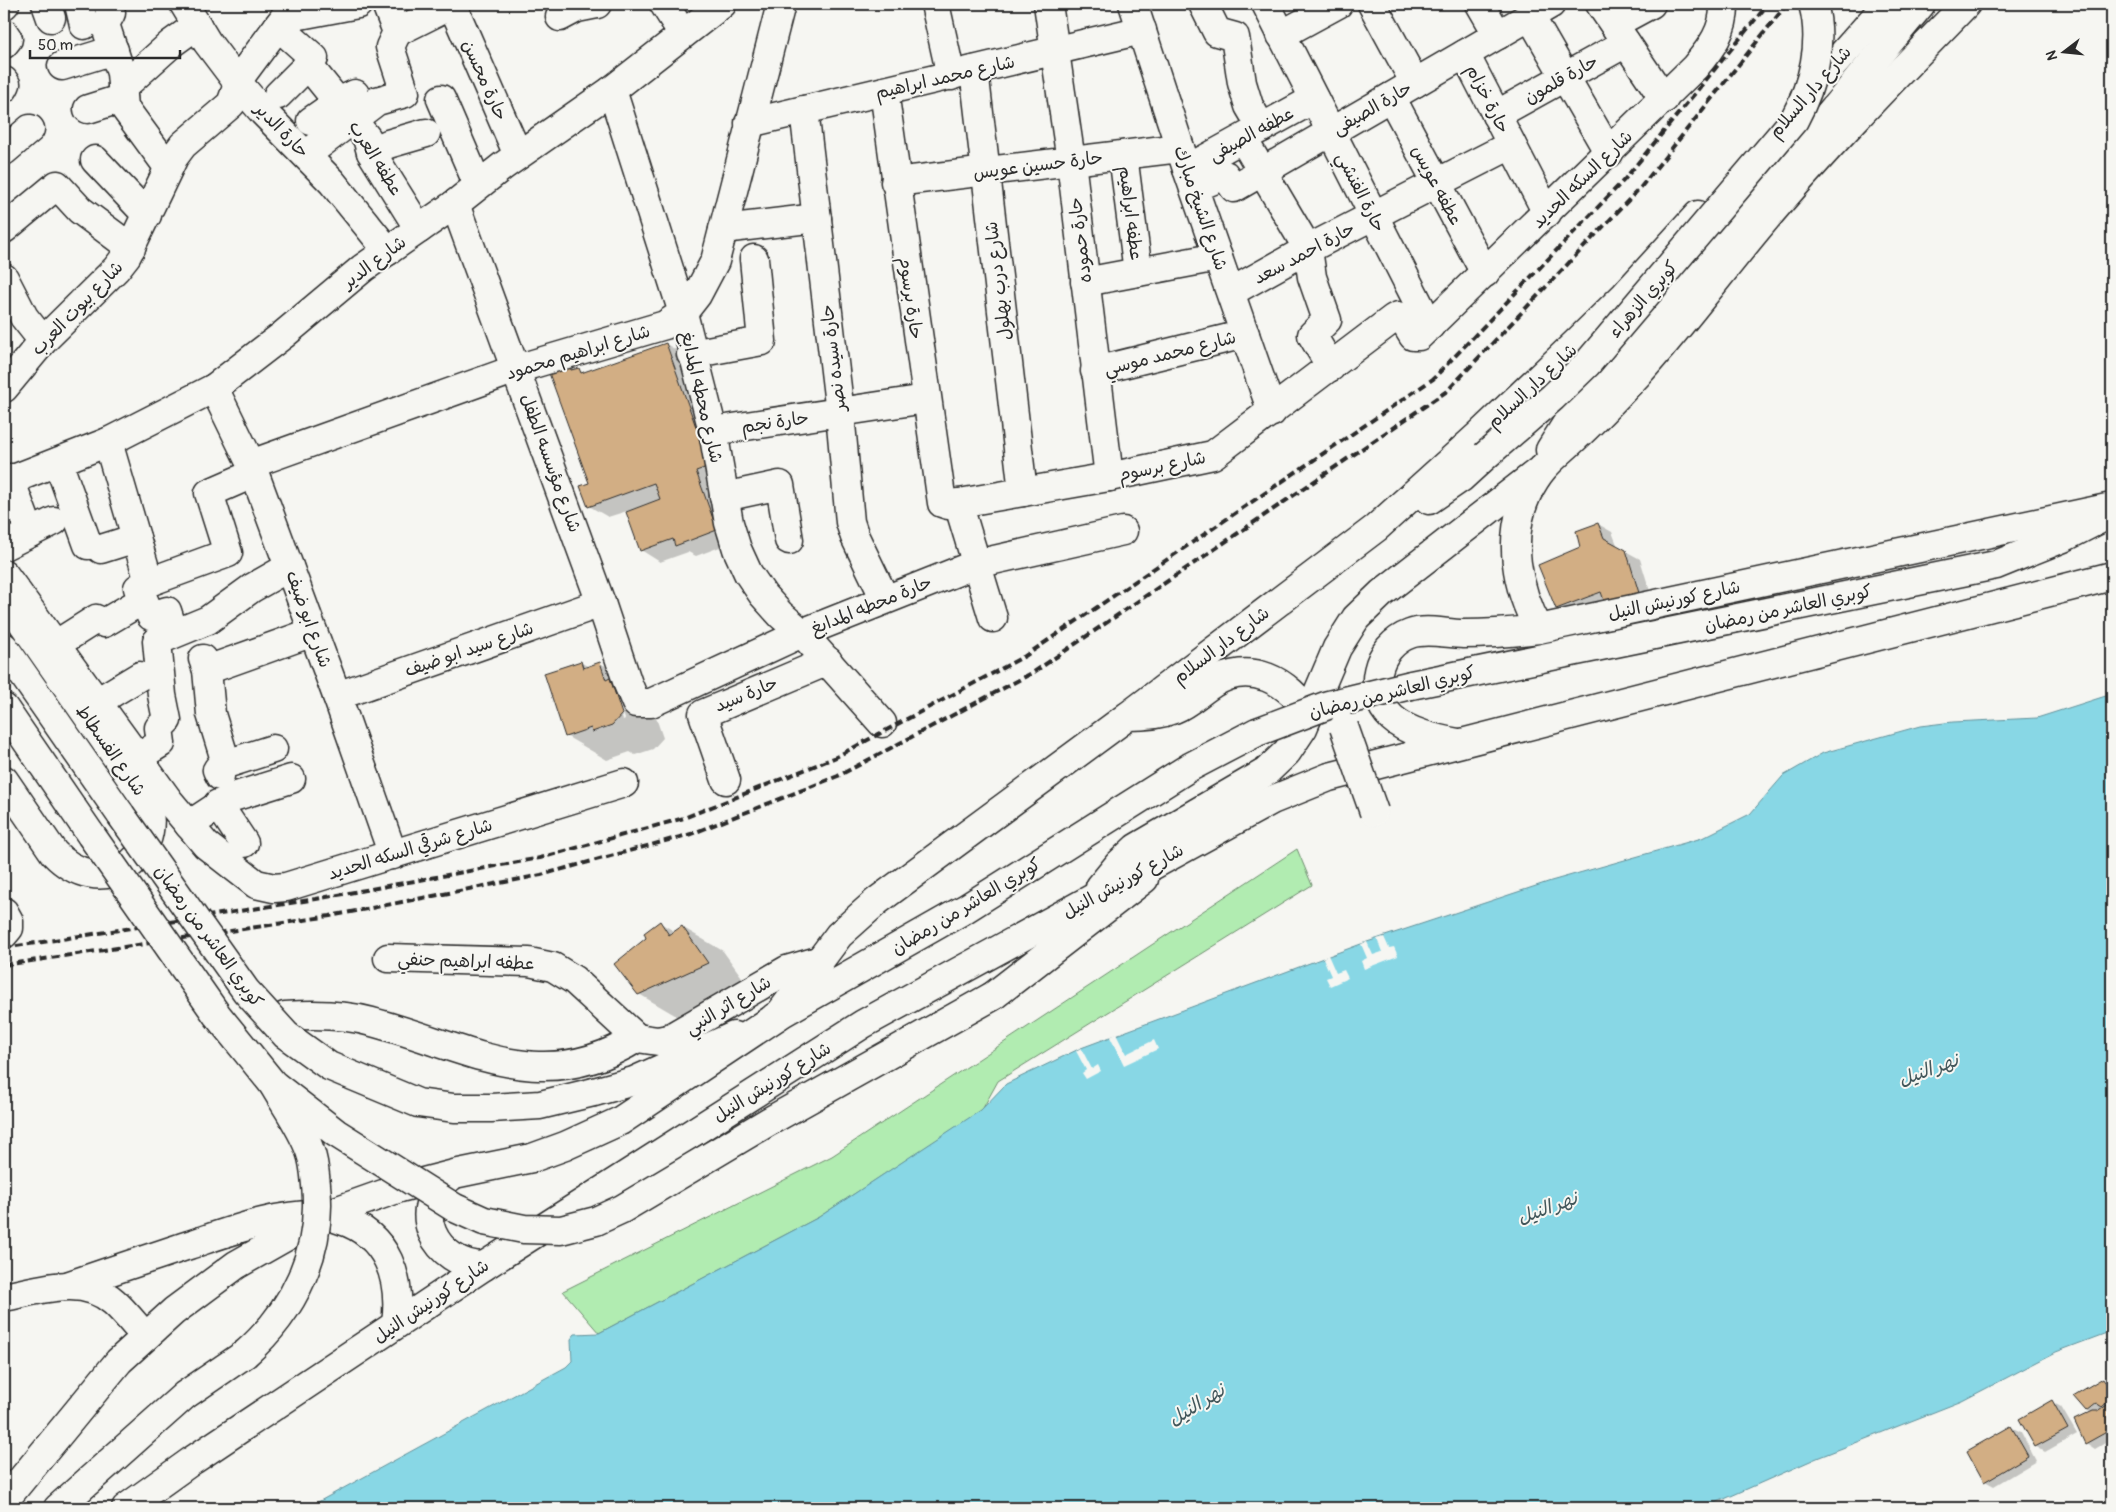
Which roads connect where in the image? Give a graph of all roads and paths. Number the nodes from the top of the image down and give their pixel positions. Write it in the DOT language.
graph roads {
  1 [pos="108,4"];
  2 [pos="358,4"];
  3 [pos="386,4"];
  4 [pos="452,4"];
  5 [pos="597,4"];
  6 [pos="664,4"];
  7 [pos="781,4"];
  8 [pos="935,4"];
  9 [pos="1048,4"];
  10 [pos="1133,4"];
  11 [pos="1203,4"];
  12 [pos="1266,4"];
  13 [pos="1338,4"];
  14 [pos="1372,4"];
  15 [pos="1480,4"];
  16 [pos="1651,4"];
  17 [pos="1724,4"];
  18 [pos="1813,4"];
  19 [pos="1887,4"];
  20 [pos="1921,4"];
  21 [pos="1966,4"];
  22 [pos="716,5"];
  23 [pos="1541,10"];
  24 [pos="191,14"];
  25 [pos="284,16"];
  26 [pos="560,16"];
  27 [pos="1614,24"];
  28 [pos="1142,30"];
  29 [pos="397,32"];
  30 [pos="4,33"];
  31 [pos="683,34"];
  32 [pos="1281,35"];
  33 [pos="1498,35"];
  34 [pos="4,44"];
  35 [pos="114,50"];
  36 [pos="1055,50"];
  37 [pos="1465,54"];
  38 [pos="308,65"];
  39 [pos="62,66"];
  40 [pos="962,73"];
  41 [pos="1565,77"];
  42 [pos="4,81"];
  43 [pos="238,83"];
  44 [pos="1415,83"];
  45 [pos="4,88"];
  46 [pos="612,90"];
  47 [pos="884,91"];
  48 [pos="123,93"];
  49 [pos="278,95"];
  50 [pos="1391,97"];
  51 [pos="441,99"];
  52 [pos="1314,99"];
  53 [pos="1664,99"];
  54 [pos="88,109"];
  55 [pos="804,110"];
  56 [pos="345,111"];
  57 [pos="1496,115"];
  58 [pos="311,121"];
  59 [pos="749,123"];
  60 [pos="30,129"];
  61 [pos="1331,132"];
  62 [pos="426,133"];
  63 [pos="1252,133"];
  64 [pos="1511,145"];
  65 [pos="4,151"];
  66 [pos="371,152"];
  67 [pos="1609,153"];
  68 [pos="306,155"];
  69 [pos="518,155"];
  70 [pos="1123,155"];
  71 [pos="96,160"];
  72 [pos="1071,161"];
  73 [pos="168,168"];
  74 [pos="1187,168"];
  75 [pos="984,171"];
  76 [pos="1263,171"];
  77 [pos="895,182"];
  78 [pos="1436,184"];
  79 [pos="478,185"];
  80 [pos="456,204"];
  81 [pos="1546,213"];
  82 [pos="147,215"];
  83 [pos="1374,216"];
  84 [pos="817,218"];
  85 [pos="4,229"];
  86 [pos="419,229"];
  87 [pos="723,229"];
  88 [pos="131,248"];
  89 [pos="1308,249"];
  90 [pos="388,251"];
  91 [pos="1218,257"];
  92 [pos="754,259"];
  93 [pos="1138,272"];
  94 [pos="1486,272"];
  95 [pos="4,278"];
  96 [pos="1085,282"];
  97 [pos="1230,292"];
  98 [pos="683,313"];
  99 [pos="1423,332"];
  100 [pos="1245,334"];
  101 [pos="43,341"];
  102 [pos="692,354"];
  103 [pos="1331,367"];
  104 [pos="516,369"];
  105 [pos="1095,371"];
  106 [pos="4,388"];
  107 [pos="214,388"];
  108 [pos="926,400"];
  109 [pos="1272,412"];
  110 [pos="840,413"];
  111 [pos="713,431"];
  112 [pos="108,442"];
  113 [pos="58,462"];
  114 [pos="253,469"];
  115 [pos="1538,471"];
  116 [pos="1110,477"];
  117 [pos="7,478"];
  118 [pos="1023,492"];
  119 [pos="724,497"];
  120 [pos="950,503"];
  121 [pos="2112,507"];
  122 [pos="2112,513"];
  123 [pos="54,520"];
  124 [pos="1376,528"];
  125 [pos="1123,531"];
  126 [pos="30,533"];
  127 [pos="136,538"];
  128 [pos="788,540"];
  129 [pos="4,546"];
  130 [pos="976,564"];
  131 [pos="289,567"];
  132 [pos="4,574"];
  133 [pos="2112,576"];
  134 [pos="146,591"];
  135 [pos="4,596"];
  136 [pos="885,599"];
  137 [pos="601,603"];
  138 [pos="993,618"];
  139 [pos="1539,629"];
  140 [pos="313,632"];
  141 [pos="802,632"];
  142 [pos="174,633"];
  143 [pos="56,645"];
  144 [pos="4,647"];
  145 [pos="828,661"];
  146 [pos="140,676"];
  147 [pos="337,696"];
  148 [pos="632,696"];
  149 [pos="97,702"];
  150 [pos="4,708"];
  151 [pos="1309,715"];
  152 [pos="1128,716"];
  153 [pos="882,723"];
  154 [pos="1344,727"];
  155 [pos="1464,744"];
  156 [pos="137,758"];
  157 [pos="291,779"];
  158 [pos="4,780"];
  159 [pos="726,780"];
  160 [pos="624,783"];
  161 [pos="224,801"];
  162 [pos="1374,812"];
  163 [pos="188,825"];
  164 [pos="244,843"];
  165 [pos="1185,847"];
  166 [pos="393,855"];
  167 [pos="1095,897"];
  168 [pos="388,958"];
  169 [pos="818,962"];
  170 [pos="779,1015"];
  171 [pos="285,1016"];
  172 [pos="637,1038"];
  173 [pos="274,1084"];
  174 [pos="454,1174"];
  175 [pos="324,1215"];
  176 [pos="484,1266"];
  177 [pos="70,1285"];
  178 [pos="4,1297"];
  179 [pos="396,1324"];
  180 [pos="145,1336"];
  181 [pos="4,1501"];
  182 [pos="58,1508"];
  183 [pos="126,1508"];
  1 -- 35 [label="main road"];
  2 -- 25 [label="main road"];
  3 -- 29 [label="main road"];
  4 -- 29 [label="main road"];
  4 -- 69 [label="main road, حارة محسن"];
  5 -- 26 [label="main road"];
  6 -- 31 [label="main road"];
  7 -- 59 [label="main road, شارع محطه المدابغ"];
  8 -- 40 [label="main road, شارع درب بهلول"];
  9 -- 36 [label="main road, حارة حموده"];
  10 -- 28 [label="main road, شارع الشيخ مبارك"];
  11 -- 63 [label="main road"];
  12 -- 32 [label="main road, حارة الفنشي"];
  13 -- 32 [label="main road"];
  14 -- 44 [label="main road"];
  15 -- 33 [label="main road"];
  16 -- 27 [label="main road, حارة قلمون"];
  17 -- 53 [label="main road, شارع السكه الحديد"];
  18 -- 124 [label="main road, كوبري الزهراء, bridge"];
  19 -- 124 [label="main road, شارع دار السلام"];
  20 -- 115 [label="main road, كوبري الزهراء"];
  21 -- 115 [label="main road"];
  22 -- 31 [label="main road, شارع الدير"];
  23 -- 33 [label="main road, حارة الصيفى"];
  23 -- 41 [label="main road"];
  24 -- 43 [label="main road, حارة الدير"];
  24 -- 48 [label="main road"];
  25 -- 38 [label="main road, عطفه العرب"];
  25 -- 43 [label="main road, شارع بيوت العرب"];
  27 -- 41 [label="main road, حارة قلمون"];
  27 -- 53 [label="main road"];
  28 -- 36 [label="main road, شارع محمد ابراهيم"];
  28 -- 74 [label="main road, شارع الشيخ مبارك"];
  29 -- 56 [label="main road"];
  30 -- 34 [label="main road"];
  31 -- 46 [label="main road, شارع الدير"];
  32 -- 52 [label="main road, حارة الفنشي"];
  33 -- 37 [label="main road, حارة الصيفى"];
  35 -- 39 [label="main road"];
  35 -- 48 [label="main road"];
  36 -- 40 [label="main road, شارع محمد ابراهيم"];
  36 -- 72 [label="main road, حارة حموده"];
  37 -- 44 [label="main road, حارة الصيفى"];
  37 -- 57 [label="main road, حارة خزام"];
  38 -- 49 [label="main road"];
  38 -- 56 [label="main road, عطفه العرب"];
  40 -- 47 [label="main road, شارع محمد ابراهيم"];
  40 -- 75 [label="main road, شارع درب بهلول"];
  41 -- 57 [label="main road, حارة قلمون"];
  41 -- 67 [label="main road"];
  42 -- 45 [label="main road"];
  43 -- 68 [label="main road, حارة الدير"];
  43 -- 73 [label="main road, شارع بيوت العرب"];
  44 -- 50 [label="main road, حارة الصيفى"];
  46 -- 69 [label="main road, شارع الدير"];
  46 -- 98 [label="main road"];
  47 -- 55 [label="main road, شارع محمد ابراهيم"];
  47 -- 77 [label="main road, حارة برسوم"];
  48 -- 54 [label="main road"];
  48 -- 73 [label="main road"];
  50 -- 61 [label="main road, حارة الصيفى"];
  50 -- 78 [label="main road, عطفه عويس"];
  51 -- 79 [label="main road"];
  52 -- 61 [label="main road, حارة الفنشي"];
  52 -- 63 [label="main road, عطفه الصيفى"];
  53 -- 67 [label="main road, شارع السكه الحديد"];
  55 -- 59 [label="main road, شارع محمد ابراهيم"];
  55 -- 84 [label="main road, حارة سيده نصر"];
  56 -- 58 [label="main road"];
  56 -- 66 [label="main road, عطفه العرب"];
  56 -- 68 [label="main road"];
  57 -- 64 [label="main road, حارة خزام"];
  59 -- 87 [label="main road, شارع محطه المدابغ"];
  60 -- 65 [label="main road"];
  61 -- 76 [label="main road, حارة الصيفى"];
  61 -- 83 [label="main road, حارة الفنشي"];
  62 -- 66 [label="main road"];
  63 -- 74 [label="main road, عطفه الصيفى"];
  63 -- 76 [label="main road"];
  64 -- 78 [label="main road, حارة احمد سعد"];
  64 -- 81 [label="main road, حارة خزام"];
  66 -- 86 [label="main road, عطفه العرب"];
  67 -- 81 [label="main road, شارع السكه الحديد"];
  68 -- 90 [label="main road, حارة الدير"];
  69 -- 79 [label="main road, شارع الدير"];
  70 -- 72 [label="main road, حارة حسين عويس"];
  70 -- 74 [label="main road, حارة حسين عويس"];
  70 -- 93 [label="main road, عطفه ابراهيم"];
  71 -- 82 [label="main road"];
  72 -- 75 [label="main road, حارة حسين عويس"];
  72 -- 96 [label="main road, حارة حموده"];
  73 -- 82 [label="main road, شارع بيوت العرب"];
  74 -- 76 [label="main road, حارة الصيفى"];
  74 -- 91 [label="main road, شارع الشيخ مبارك"];
  75 -- 77 [label="main road, حارة حسين عويس"];
  75 -- 118 [label="main road, شارع درب بهلول"];
  76 -- 89 [label="main road"];
  77 -- 108 [label="main road, حارة برسوم"];
  78 -- 83 [label="main road, حارة احمد سعد"];
  78 -- 94 [label="main road, عطفه عويس"];
  79 -- 80 [label="main road, شارع الدير"];
  80 -- 86 [label="main road, شارع الدير"];
  80 -- 104 [label="main road, شارع مؤسسه الطفل"];
  81 -- 94 [label="main road, شارع السكه الحديد"];
  82 -- 88 [label="main road, شارع بيوت العرب"];
  83 -- 89 [label="main road, حارة احمد سعد"];
  83 -- 99 [label="main road, حارة الفنشي"];
  84 -- 87 [label="main road"];
  84 -- 110 [label="main road, حارة سيده نصر"];
  85 -- 88 [label="main road"];
  86 -- 90 [label="main road, شارع الدير"];
  87 -- 98 [label="main road, شارع محطه المدابغ"];
  88 -- 101 [label="main road, شارع بيوت العرب"];
  89 -- 97 [label="main road, حارة احمد سعد"];
  89 -- 103 [label="main road"];
  90 -- 107 [label="main road, شارع الدير"];
  91 -- 93 [label="main road"];
  91 -- 97 [label="main road, شارع الشيخ مبارك"];
  92 -- 102 [label="main road"];
  93 -- 96 [label="main road"];
  94 -- 99 [label="main road, شارع السكه الحديد"];
  95 -- 101 [label="main road"];
  96 -- 105 [label="main road, حارة حموده"];
  97 -- 100 [label="main road, شارع الشيخ مبارك"];
  98 -- 102 [label="main road, شارع محطه المدابغ"];
  98 -- 104 [label="main road, شارع ابراهيم محمود"];
  99 -- 103 [label="main road, شارع برسوم"];
  100 -- 105 [label="main road, شارع محمد موسي"];
  100 -- 109 [label="main road, شارع الشيخ مبارك"];
  101 -- 106 [label="main road, شارع بيوت العرب"];
  102 -- 111 [label="main road, شارع محطه المدابغ"];
  103 -- 109 [label="main road, شارع برسوم"];
  104 -- 114 [label="main road, شارع ابراهيم محمود"];
  104 -- 137 [label="main road, شارع مؤسسه الطفل"];
  105 -- 116 [label="main road, حارة حموده"];
  107 -- 112 [label="main road, شارع الدير"];
  107 -- 114 [label="main road, شارع ابو ضيف"];
  108 -- 110 [label="main road, حارة نجم"];
  108 -- 120 [label="main road, حارة برسوم"];
  109 -- 116 [label="main road, شارع برسوم"];
  110 -- 111 [label="main road, حارة نجم"];
  110 -- 136 [label="main road, حارة سيده نصر"];
  111 -- 119 [label="main road, شارع محطه المدابغ"];
  112 -- 113 [label="main road, شارع الدير"];
  112 -- 127 [label="main road"];
  113 -- 117 [label="main road, شارع الدير"];
  113 -- 127 [label="main road"];
  114 -- 131 [label="main road, شارع ابو ضيف"];
  114 -- 134 [label="main road, شارع ابراهيم محمود"];
  115 -- 139 [label="main road"];
  115 -- 151 [label="main road"];
  116 -- 118 [label="main road, شارع برسوم"];
  117 -- 126 [label="main road"];
  118 -- 120 [label="main road, شارع برسوم"];
  119 -- 128 [label="main road"];
  119 -- 141 [label="main road, شارع محطه المدابغ"];
  120 -- 130 [label="main road, حارة برسوم"];
  121 -- 139 [label="main road, شارع كورنيش النيل"];
  122 -- 170 [label="main road, كوبري العاشر من رمضان, bridge"];
  123 -- 126 [label="main road"];
  124 -- 152 [label="main road, شارع دار السلام"];
  125 -- 130 [label="main road, حارة محطه المدابغ"];
  126 -- 129 [label="main road"];
  127 -- 134 [label="main road"];
  130 -- 136 [label="main road, حارة محطه المدابغ"];
  130 -- 138 [label="main road, حارة برسوم"];
  131 -- 140 [label="main road, شارع ابو ضيف"];
  131 -- 142 [label="main road"];
  132 -- 143 [label="main road, شارع شرقي السكه الحديد"];
  133 -- 155 [label="main road, شارع كورنيش النيل"];
  134 -- 142 [label="main road"];
  134 -- 143 [label="main road"];
  135 -- 158 [label="main road, شارع الفسطاط"];
  136 -- 141 [label="main road, حارة محطه المدابغ"];
  137 -- 147 [label="main road, شارع سيد ابو ضيف"];
  137 -- 148 [label="main road, شارع مؤسسه الطفل"];
  139 -- 155 [label="main road, شارع كورنيش النيل"];
  140 -- 147 [label="main road, شارع ابو ضيف"];
  140 -- 161 [label="main road"];
  141 -- 145 [label="main road, شارع محطه المدابغ"];
  141 -- 148 [label="main road, حارة محطه المدابغ"];
  142 -- 156 [label="main road"];
  143 -- 149 [label="main road, شارع شرقي السكه الحديد"];
  144 -- 170 [label="main road, كوبري العاشر من رمضان, bridge"];
  145 -- 153 [label="main road, شارع محطه المدابغ"];
  145 -- 159 [label="main road, حارة سيد"];
  146 -- 149 [label="main road"];
  147 -- 166 [label="main road, شارع ابو ضيف"];
  149 -- 156 [label="main road, شارع شرقي السكه الحديد"];
  150 -- 173 [label="main road, bridge"];
  151 -- 152 [label="main road"];
  151 -- 167 [label="main road"];
  152 -- 169 [label="main road"];
  154 -- 162 [label="main road, bridge"];
  155 -- 165 [label="main road, شارع كورنيش النيل"];
  156 -- 163 [label="main road, شارع شرقي السكه الحديد"];
  157 -- 161 [label="main road"];
  160 -- 166 [label="main road, شارع شرقي السكه الحديد"];
  161 -- 163 [label="main road"];
  161 -- 164 [label="main road"];
  163 -- 166 [label="main road, شارع شرقي السكه الحديد"];
  165 -- 167 [label="main road, شارع كورنيش النيل"];
  165 -- 173 [label="main road, bridge"];
  167 -- 176 [label="main road, شارع كورنيش النيل"];
  168 -- 172 [label="main road, عطفه ابراهيم حنفي"];
  169 -- 170 [label="main road"];
  169 -- 172 [label="main road, شارع اثر النبي"];
  170 -- 174 [label="main road"];
  171 -- 172 [label="main road"];
  173 -- 182 [label="main road, bridge"];
  174 -- 175 [label="main road"];
  174 -- 176 [label="main road"];
  175 -- 177 [label="main road"];
  175 -- 179 [label="main road"];
  175 -- 180 [label="main road"];
  176 -- 179 [label="main road, شارع كورنيش النيل"];
  177 -- 178 [label="main road"];
  177 -- 180 [label="main road"];
  179 -- 183 [label="main road, شارع كورنيش النيل"];
  180 -- 181 [label="main road"];
}
